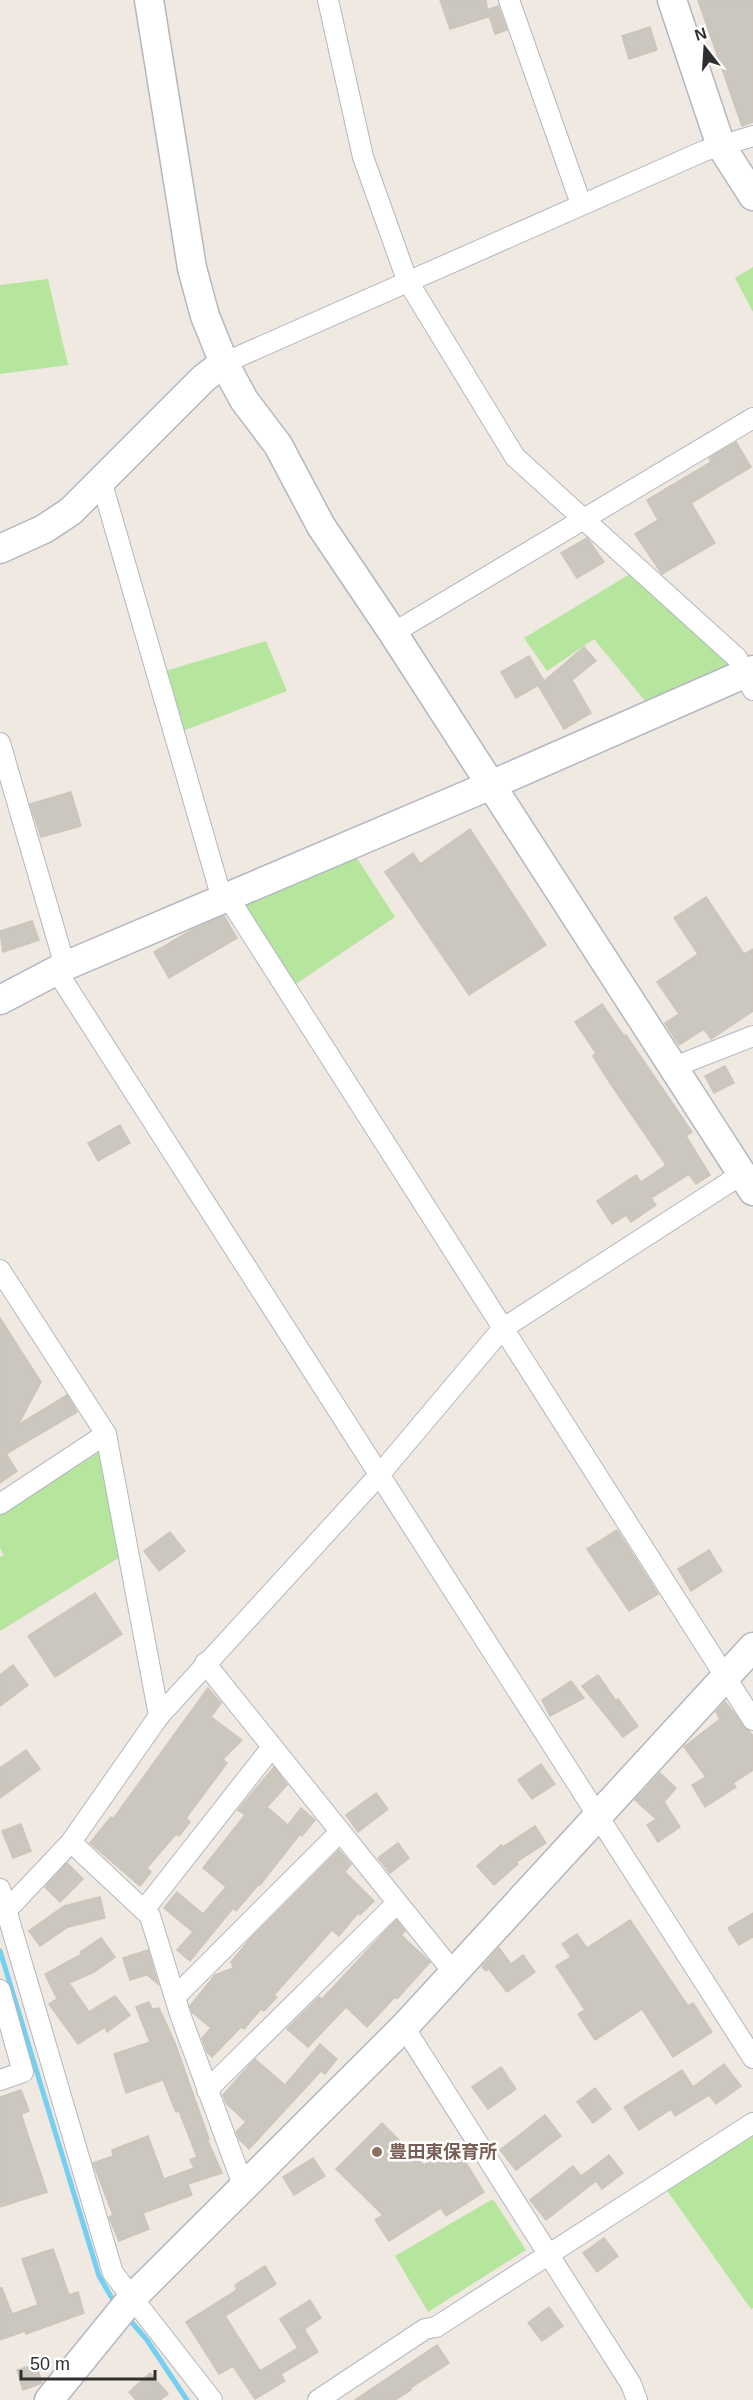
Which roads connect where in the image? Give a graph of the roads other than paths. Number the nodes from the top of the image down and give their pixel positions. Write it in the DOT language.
graph roads {
  1 [pos="149,0"];
  2 [pos="328,0"];
  3 [pos="509,0"];
  4 [pos="672,0"];
  5 [pos="753,136"];
  6 [pos="721,146"];
  7 [pos="753,196"];
  8 [pos="581,204"];
  9 [pos="407,280"];
  10 [pos="224,363"];
  11 [pos="753,418"];
  12 [pos="101,480"];
  13 [pos="585,518"];
  14 [pos="0,549"];
  15 [pos="393,633"];
  16 [pos="750,678"];
  17 [pos="0,743"];
  18 [pos="491,785"];
  19 [pos="225,898"];
  20 [pos="61,968"];
  21 [pos="0,1000"];
  22 [pos="753,1036"];
  23 [pos="674,1067"];
  24 [pos="748,1183"];
  25 [pos="0,1270"];
  26 [pos="502,1329"];
  27 [pos="106,1434"];
  28 [pos="380,1473"];
  29 [pos="0,1504"];
  30 [pos="753,1647"];
  31 [pos="205,1663"];
  32 [pos="725,1676"];
  33 [pos="159,1716"];
  34 [pos="753,1720"];
  35 [pos="272,1747"];
  36 [pos="598,1817"];
  37 [pos="340,1832"];
  38 [pos="71,1842"];
  39 [pos="0,1889"];
  40 [pos="397,1903"];
  41 [pos="144,1910"];
  42 [pos="3,1912"];
  43 [pos="453,1973"];
  44 [pos="0,1990"];
  45 [pos="175,1997"];
  46 [pos="404,2027"];
  47 [pos="753,2058"];
  48 [pos="0,2080"];
  49 [pos="207,2090"];
  50 [pos="753,2123"];
  51 [pos="243,2185"];
  52 [pos="548,2255"];
  53 [pos="132,2298"];
  54 [pos="50,2400"];
  55 [pos="212,2400"];
  56 [pos="318,2400"];
  57 [pos="637,2400"];
  1 -- 10 [label="street"];
  2 -- 9 [label="street"];
  3 -- 8 [label="street"];
  4 -- 6 [label="street"];
  5 -- 6 [label="street"];
  6 -- 7 [label="street"];
  6 -- 8 [label="street"];
  8 -- 9 [label="street"];
  9 -- 10 [label="street"];
  9 -- 13 [label="street"];
  10 -- 12 [label="street"];
  10 -- 15 [label="street"];
  11 -- 13 [label="street"];
  12 -- 14 [label="street"];
  12 -- 19 [label="street"];
  13 -- 15 [label="street"];
  13 -- 16 [label="street"];
  15 -- 18 [label="street"];
  16 -- 18 [label="street"];
  17 -- 20 [label="street"];
  18 -- 19 [label="street"];
  18 -- 23 [label="street"];
  19 -- 20 [label="street"];
  19 -- 26 [label="street"];
  20 -- 21 [label="street"];
  20 -- 28 [label="street"];
  22 -- 23 [label="street"];
  23 -- 24 [label="street"];
  24 -- 26 [label="street"];
  25 -- 27 [label="street"];
  26 -- 28 [label="street"];
  26 -- 32 [label="street"];
  27 -- 29 [label="street"];
  27 -- 33 [label="street"];
  28 -- 31 [label="street"];
  28 -- 36 [label="street"];
  30 -- 32 [label="street"];
  31 -- 33 [label="street"];
  31 -- 35 [label="street"];
  32 -- 34 [label="street"];
  32 -- 36 [label="street"];
  33 -- 38 [label="street"];
  35 -- 37 [label="street"];
  35 -- 41 [label="street"];
  36 -- 43 [label="street"];
  36 -- 47 [label="street"];
  37 -- 40 [label="street"];
  37 -- 45 [label="street"];
  38 -- 41 [label="street"];
  38 -- 42 [label="street"];
  39 -- 42 [label="street"];
  40 -- 43 [label="street"];
  40 -- 49 [label="street"];
  41 -- 45 [label="street"];
  42 -- 53 [label="street"];
  43 -- 46 [label="street"];
  44 -- 48 [label="street"];
  45 -- 49 [label="street"];
  46 -- 51 [label="street"];
  46 -- 52 [label="street"];
  49 -- 51 [label="street"];
  50 -- 52 [label="street"];
  51 -- 53 [label="street"];
  52 -- 56 [label="street"];
  52 -- 57 [label="street"];
  53 -- 54 [label="street"];
  53 -- 55 [label="street"];
}
